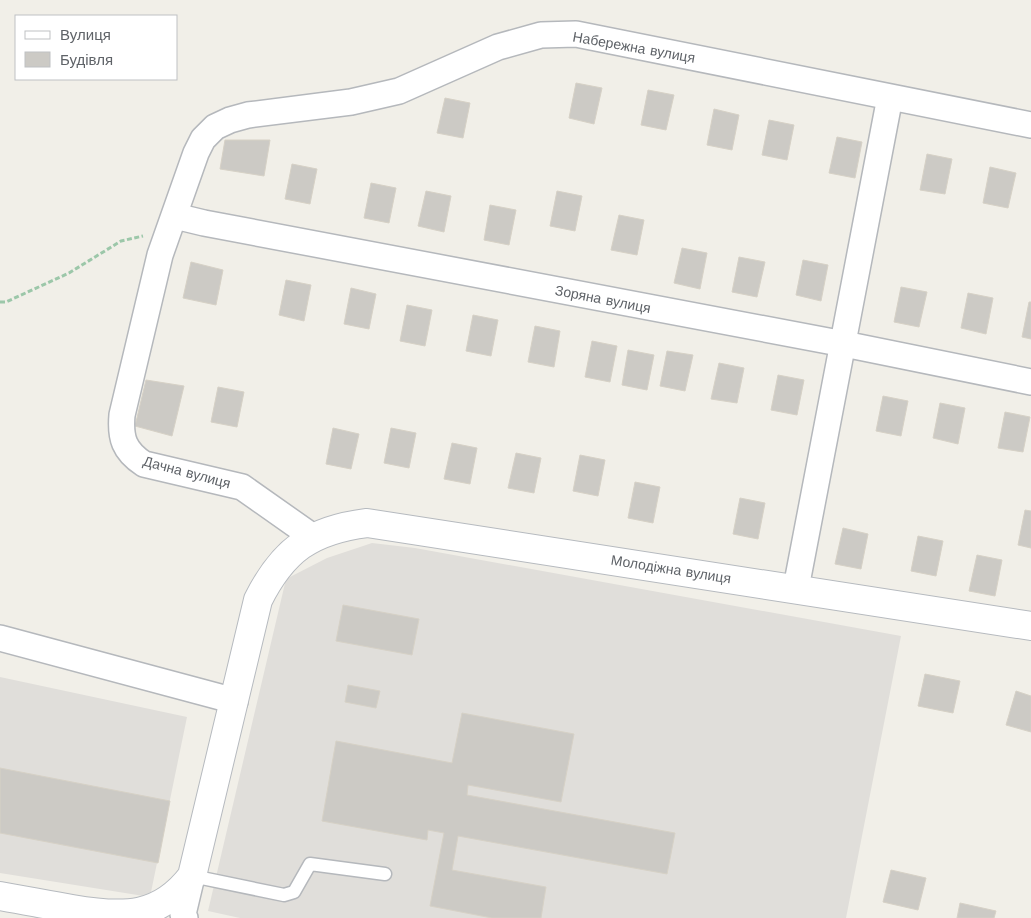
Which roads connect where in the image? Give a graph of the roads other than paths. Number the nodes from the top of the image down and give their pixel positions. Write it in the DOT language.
graph roads {
  1 [pos="890,97"];
  2 [pos="1031,125"];
  3 [pos="215,127"];
  4 [pos="171,226"];
  5 [pos="844,344"];
  6 [pos="1031,382"];
  7 [pos="313,538"];
  8 [pos="796,588"];
  9 [pos="1031,626"];
  10 [pos="0,638"];
  11 [pos="235,701"];
  12 [pos="385,874"];
  13 [pos="192,876"];
  14 [pos="0,896"];
  15 [pos="184,917"];
  1 -- 2 [label="street, Набережна вулиця"];
  1 -- 3 [label="street, Набережна вулиця"];
  1 -- 5 [label="street"];
  3 -- 4 [label="street, Дачна вулиця"];
  4 -- 5 [label="street, Зоряна вулиця"];
  4 -- 7 [label="street, Дачна вулиця"];
  5 -- 6 [label="street, Зоряна вулиця"];
  5 -- 8 [label="street"];
  7 -- 8 [label="street, Молодіжна вулиця"];
  7 -- 11 [label="street"];
  8 -- 9 [label="street, Молодіжна вулиця"];
  10 -- 11 [label="street"];
  11 -- 13 [label="street"];
  12 -- 13 [label="lane"];
  13 -- 14 [label="street"];
  13 -- 15 [label="street"];
}
